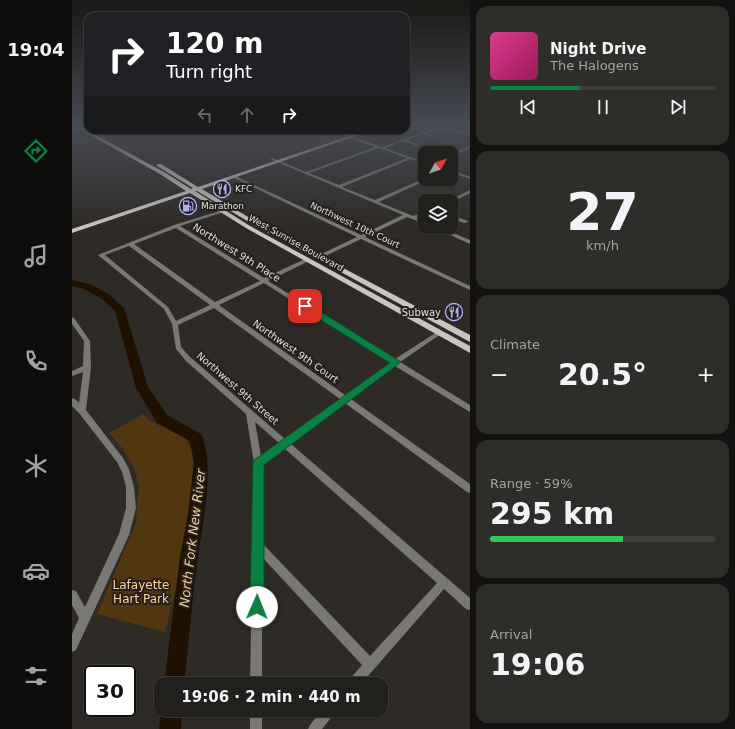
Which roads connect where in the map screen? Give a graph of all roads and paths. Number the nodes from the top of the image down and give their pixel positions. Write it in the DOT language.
graph roads {
  1 [pos="136,159"];
  2 [pos="147,159"];
  3 [pos="277,159"];
  4 [pos="345,159"];
  5 [pos="408,159"];
  6 [pos="274,160"];
  7 [pos="306,173"];
  8 [pos="458,173"];
  9 [pos="232,176"];
  10 [pos="469,177"];
  11 [pos="418,183"];
  12 [pos="195,186"];
  13 [pos="338,187"];
  14 [pos="186,189"];
  15 [pos="470,191"];
  16 [pos="461,196"];
  17 [pos="458,197"];
  18 [pos="470,199"];
  19 [pos="375,202"];
  20 [pos="214,207"];
  21 [pos="222,212"];
  22 [pos="407,215"];
  23 [pos="418,216"];
  24 [pos="95,218"];
  25 [pos="200,218"];
  26 [pos="414,218"];
  27 [pos="458,219"];
  28 [pos="418,220"];
  29 [pos="466,222"];
  30 [pos="72,226"];
  31 [pos="87,226"];
  32 [pos="176,226"];
  33 [pos="72,231"];
  34 [pos="451,234"];
  35 [pos="361,236"];
  36 [pos="470,242"];
  37 [pos="130,244"];
  38 [pos="296,254"];
  39 [pos="317,258"];
  40 [pos="307,260"];
  41 [pos="325,262"];
  42 [pos="264,280"];
  43 [pos="470,288"];
  44 [pos="213,305"];
  45 [pos="72,319"];
  46 [pos="175,324"];
  47 [pos="439,333"];
  48 [pos="470,339"];
  49 [pos="456,342"];
  50 [pos="470,345"];
  51 [pos="470,350"];
  52 [pos="396,362"];
  53 [pos="87,367"];
  54 [pos="72,374"];
  55 [pos="347,400"];
  56 [pos="72,401"];
  57 [pos="470,409"];
  58 [pos="82,411"];
  59 [pos="250,414"];
  60 [pos="285,444"];
  61 [pos="258,463"];
  62 [pos="470,489"];
  63 [pos="258,546"];
  64 [pos="444,582"];
  65 [pos="72,595"];
  66 [pos="470,605"];
  67 [pos="85,618"];
  68 [pos="72,646"];
  69 [pos="370,665"];
  70 [pos="256,677"];
  71 [pos="359,677"];
  72 [pos="256,717"];
  73 [pos="324,717"];
  74 [pos="256,729"];
  75 [pos="314,729"];
  1 -- 14 [label="main road, West Sunrise Boulevard"];
  2 -- 12 [label="main road, West Sunrise Boulevard"];
  3 -- 6 [label="main road"];
  4 -- 7 [label="street"];
  5 -- 13 [label="street"];
  6 -- 7 [label="street"];
  6 -- 9 [label="main road"];
  6 -- 12 [label="main road"];
  7 -- 13 [label="street"];
  8 -- 10 [label="street"];
  9 -- 12 [label="main road"];
  9 -- 35 [label="street, Northwest 10th Court"];
  11 -- 19 [label="street"];
  12 -- 14 [label="main road"];
  12 -- 39 [label="main road, West Sunrise Boulevard"];
  13 -- 19 [label="street"];
  14 -- 20 [label="main road, West Sunrise Boulevard"];
  14 -- 24 [label="main road"];
  14 -- 31 [label="main road"];
  15 -- 16 [label="street"];
  16 -- 17 [label="street"];
  16 -- 18 [label="street"];
  19 -- 22 [label="street"];
  20 -- 21 [label="main road, West Sunrise Boulevard"];
  20 -- 25 [label="street"];
  21 -- 25 [label="street"];
  21 -- 38 [label="main road, West Sunrise Boulevard"];
  22 -- 26 [label="street"];
  22 -- 35 [label="street"];
  23 -- 26 [label="street"];
  24 -- 30 [label="main road"];
  24 -- 31 [label="main road"];
  25 -- 32 [label="street"];
  26 -- 28 [label="street"];
  27 -- 29 [label="street"];
  31 -- 33 [label="main road"];
  32 -- 37 [label="street"];
  32 -- 42 [label="street, Northwest 9th Place"];
  34 -- 36 [label="street"];
  35 -- 39 [label="street"];
  35 -- 43 [label="street, Northwest 10th Court"];
  37 -- 44 [label="street, Northwest 9th Court"];
  37 -- 46 [label="street, Northwest 9th Street"];
  38 -- 39 [label="main road"];
  38 -- 40 [label="main road, West Sunrise Boulevard"];
  39 -- 41 [label="main road, West Sunrise Boulevard"];
  40 -- 41 [label="main road"];
  40 -- 42 [label="street"];
  40 -- 47 [label="main road, West Sunrise Boulevard"];
  41 -- 48 [label="main road, West Sunrise Boulevard"];
  42 -- 44 [label="street"];
  42 -- 52 [label="street, Northwest 9th Place"];
  44 -- 46 [label="street"];
  44 -- 55 [label="street, Northwest 9th Court"];
  45 -- 53 [label="street"];
  46 -- 59 [label="street, Northwest 9th Street"];
  47 -- 49 [label="main road, West Sunrise Boulevard"];
  47 -- 52 [label="street"];
  49 -- 50 [label="main road"];
  49 -- 51 [label="main road, West Sunrise Boulevard"];
  52 -- 55 [label="street"];
  52 -- 57 [label="street, Northwest 9th Place"];
  53 -- 54 [label="street"];
  53 -- 58 [label="street"];
  55 -- 60 [label="street"];
  55 -- 62 [label="street, Northwest 9th Court"];
  56 -- 58 [label="street"];
  58 -- 67 [label="street"];
  59 -- 60 [label="street, Northwest 9th Street"];
  59 -- 61 [label="street"];
  60 -- 61 [label="street"];
  60 -- 64 [label="street, Northwest 9th Street"];
  61 -- 63 [label="street"];
  63 -- 69 [label="street"];
  63 -- 70 [label="street"];
  64 -- 66 [label="street, Northwest 9th Street"];
  64 -- 69 [label="street"];
  65 -- 67 [label="street"];
  67 -- 68 [label="street"];
  69 -- 71 [label="street"];
  72 -- 74 [label="street"];
  73 -- 75 [label="street"];
}
